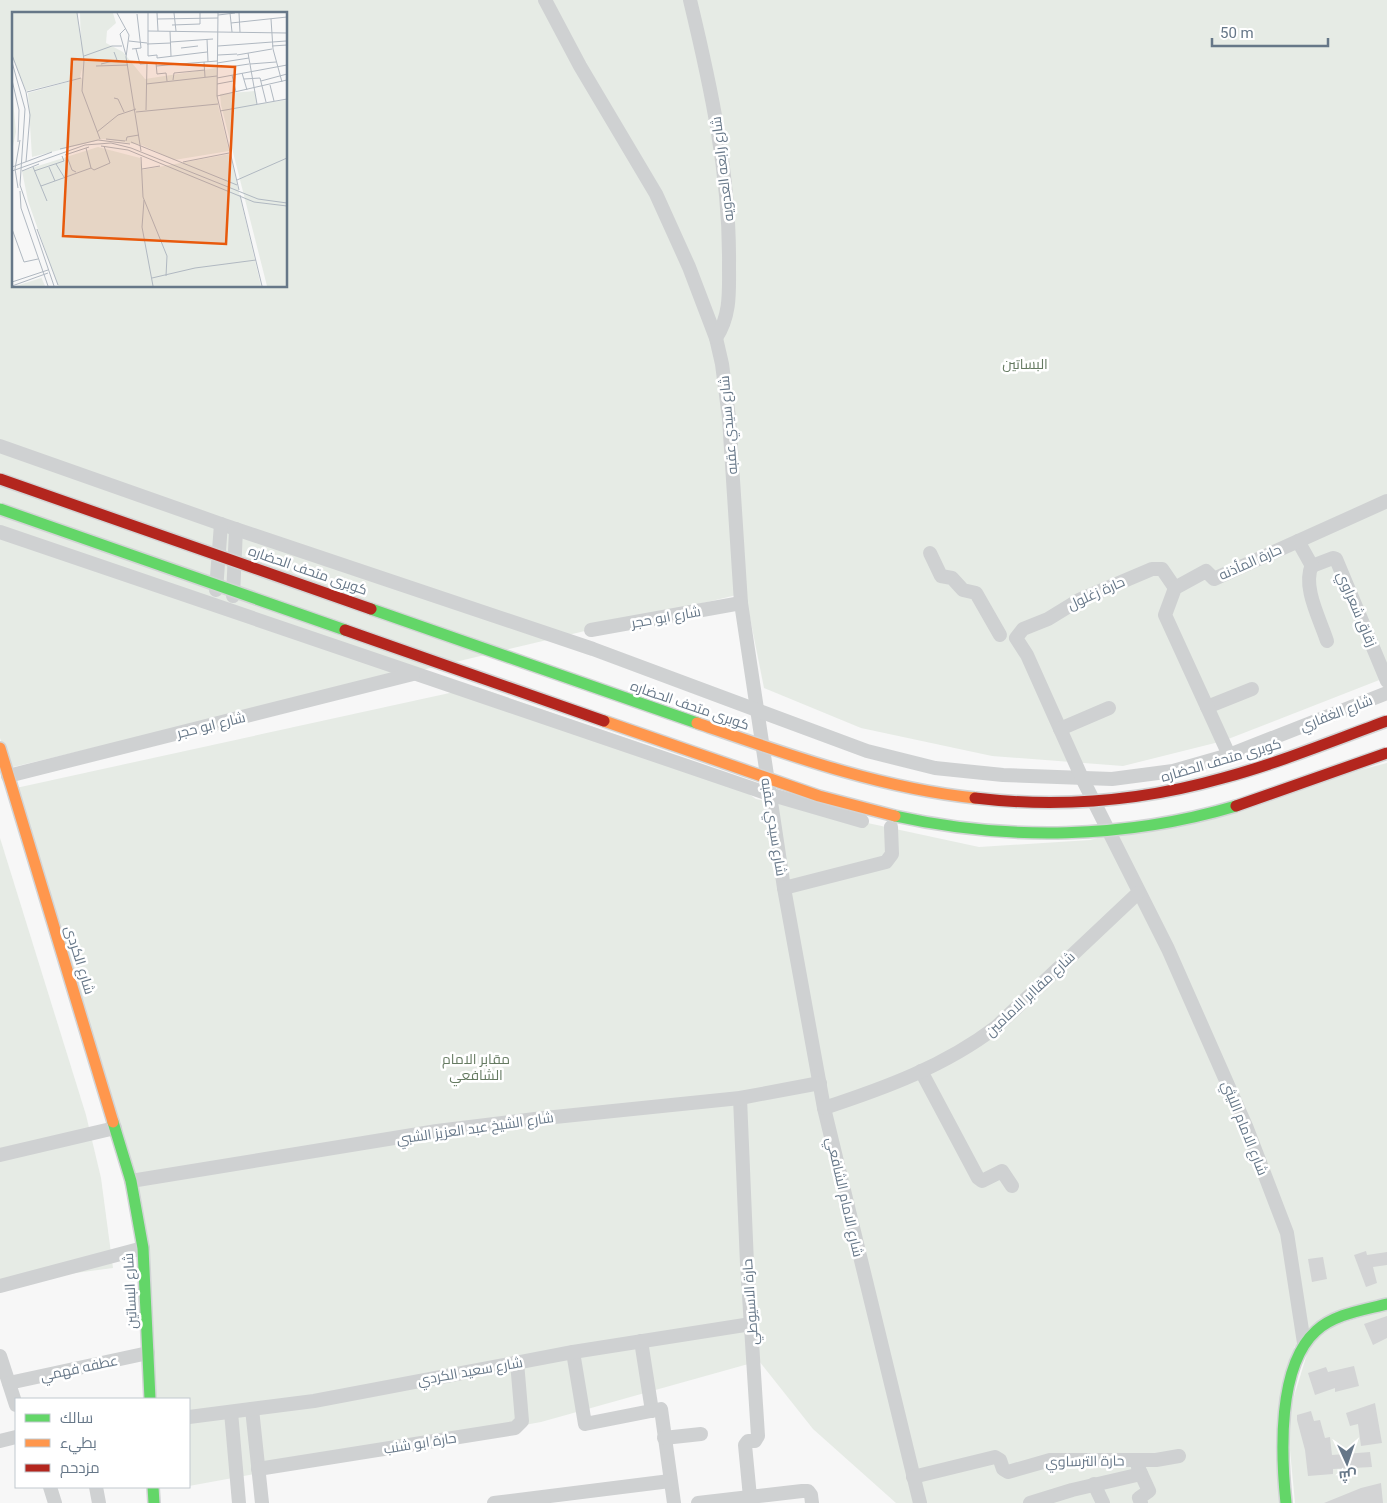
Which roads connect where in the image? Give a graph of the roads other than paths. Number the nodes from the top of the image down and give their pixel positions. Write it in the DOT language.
graph roads {
  1 [pos="544,0"];
  2 [pos="690,0"];
  3 [pos="716,338"];
  4 [pos="0,446"];
  5 [pos="0,479"];
  6 [pos="1387,501"];
  7 [pos="0,509"];
  8 [pos="221,524"];
  9 [pos="236,529"];
  10 [pos="0,532"];
  11 [pos="1298,541"];
  12 [pos="930,553"];
  13 [pos="1312,565"];
  14 [pos="1175,588"];
  15 [pos="741,603"];
  16 [pos="214,606"];
  17 [pos="232,612"];
  18 [pos="591,630"];
  19 [pos="1016,638"];
  20 [pos="1328,641"];
  21 [pos="414,673"];
  22 [pos="1387,680"];
  23 [pos="1252,689"];
  24 [pos="1387,693"];
  25 [pos="1109,708"];
  26 [pos="1207,708"];
  27 [pos="758,711"];
  28 [pos="1387,721"];
  29 [pos="1060,729"];
  30 [pos="0,748"];
  31 [pos="1387,752"];
  32 [pos="1229,755"];
  33 [pos="1387,760"];
  34 [pos="8,776"];
  35 [pos="1082,778"];
  36 [pos="769,794"];
  37 [pos="891,828"];
  38 [pos="1111,837"];
  39 [pos="784,888"];
  40 [pos="1138,893"];
  41 [pos="921,1071"];
  42 [pos="820,1083"];
  43 [pos="740,1098"];
  44 [pos="824,1108"];
  45 [pos="116,1128"];
  46 [pos="0,1155"];
  47 [pos="131,1182"];
  48 [pos="1012,1186"];
  49 [pos="143,1248"];
  50 [pos="0,1286"];
  51 [pos="1387,1304"];
  52 [pos="751,1324"];
  53 [pos="641,1341"];
  54 [pos="1304,1343"];
  55 [pos="573,1352"];
  56 [pos="148,1353"];
  57 [pos="0,1356"];
  58 [pos="517,1362"];
  59 [pos="9,1384"];
  60 [pos="150,1398"];
  61 [pos="15,1402"];
  62 [pos="252,1409"];
  63 [pos="652,1411"];
  64 [pos="231,1412"];
  65 [pos="190,1417"];
  66 [pos="701,1434"];
  67 [pos="15,1437"];
  68 [pos="664,1438"];
  69 [pos="0,1441"];
  70 [pos="1179,1456"];
  71 [pos="1135,1461"];
  72 [pos="258,1470"];
  73 [pos="1141,1474"];
  74 [pos="913,1477"];
  75 [pos="670,1480"];
  76 [pos="1094,1484"];
  77 [pos="50,1488"];
  78 [pos="96,1488"];
  79 [pos="153,1488"];
  80 [pos="750,1497"];
  81 [pos="721,1502"];
  82 [pos="55,1503"];
  83 [pos="99,1503"];
  84 [pos="154,1503"];
  85 [pos="239,1503"];
  86 [pos="262,1503"];
  87 [pos="494,1503"];
  88 [pos="674,1503"];
  89 [pos="698,1503"];
  90 [pos="812,1503"];
  91 [pos="920,1503"];
  92 [pos="1030,1503"];
  93 [pos="1103,1503"];
  94 [pos="1141,1503"];
  95 [pos="1286,1503"];
  1 -- 3 [label="street, شارع سيدي عقبه"];
  2 -- 3 [label="street, شارع رابعه العدويه"];
  3 -- 15 [label="street, شارع سيدي عقبه"];
  4 -- 8 [label="street, شارع الغفاري"];
  5 -- 28 [label="main road, كوبرى متحف الحضاره, bridge"];
  6 -- 11 [label="street, حارة المأذنه"];
  7 -- 31 [label="main road, bridge"];
  8 -- 9 [label="street, شارع الغفاري"];
  8 -- 16 [label="street"];
  9 -- 17 [label="street"];
  9 -- 27 [label="street, شارع الغفاري"];
  10 -- 16 [label="street"];
  11 -- 13 [label="street"];
  11 -- 14 [label="street, حارة المأذنه"];
  12 -- 19 [label="street"];
  13 -- 20 [label="street"];
  13 -- 22 [label="street, زقاق شعراوي"];
  14 -- 19 [label="street, حارة زغلول"];
  14 -- 26 [label="street"];
  15 -- 18 [label="street, شارع ابو حجر"];
  15 -- 27 [label="street, شارع سيدي عقبه"];
  16 -- 17 [label="street"];
  17 -- 21 [label="street"];
  19 -- 29 [label="street"];
  21 -- 34 [label="street, شارع ابو حجر"];
  21 -- 36 [label="street"];
  23 -- 26 [label="street"];
  24 -- 32 [label="street, شارع الغفاري"];
  25 -- 29 [label="street"];
  26 -- 32 [label="street"];
  27 -- 35 [label="street, شارع الغفاري"];
  27 -- 36 [label="street, شارع سيدي عقبه"];
  29 -- 35 [label="street"];
  30 -- 34 [label="main road, شارع الكردى"];
  32 -- 35 [label="street, شارع الغفاري"];
  33 -- 38 [label="street"];
  34 -- 45 [label="main road, شارع الكردى"];
  35 -- 38 [label="street, شارع الامام الليثي"];
  36 -- 37 [label="street"];
  36 -- 39 [label="street, شارع سيدي عقبه"];
  37 -- 38 [label="street"];
  37 -- 39 [label="street"];
  38 -- 40 [label="street, شارع الامام الليثي"];
  39 -- 42 [label="street, شارع الامام الشافعي"];
  40 -- 41 [label="street, شارع مقاابر الامامين"];
  40 -- 54 [label="street, شارع الامام الليثي"];
  41 -- 44 [label="street, شارع مقاابر الامامين"];
  41 -- 48 [label="street"];
  42 -- 43 [label="street, شارع الشيخ عبد العزيز الشبي"];
  42 -- 44 [label="street, شارع الامام الشافعي"];
  43 -- 47 [label="street, شارع الشيخ عبد العزيز الشبي"];
  43 -- 52 [label="street, حارة الاسيوطي"];
  44 -- 74 [label="street, شارع الامام الشافعي"];
  45 -- 46 [label="street"];
  45 -- 47 [label="main road, شارع الكردى"];
  47 -- 49 [label="main road, شارع البساتين"];
  49 -- 50 [label="street"];
  49 -- 56 [label="main road, شارع البساتين"];
  51 -- 54 [label="main road"];
  52 -- 53 [label="street, شارع سعيد الكردي"];
  52 -- 80 [label="street, حارة الاسيوطي"];
  53 -- 55 [label="street, شارع سعيد الكردي"];
  53 -- 63 [label="street"];
  54 -- 95 [label="main road, شارع الامام الليثي"];
  55 -- 58 [label="street, شارع سعيد الكردي"];
  55 -- 63 [label="street"];
  56 -- 59 [label="street, عطفه فهمي"];
  56 -- 60 [label="main road, شارع البساتين"];
  57 -- 59 [label="street"];
  58 -- 62 [label="street, شارع سعيد الكردي"];
  58 -- 72 [label="street, حارة ابو شنب"];
  59 -- 61 [label="street"];
  62 -- 64 [label="street, شارع سعيد الكردي"];
  62 -- 72 [label="street"];
  63 -- 68 [label="street"];
  64 -- 65 [label="street, شارع سعيد الكردي"];
  64 -- 85 [label="street"];
  66 -- 68 [label="street"];
  67 -- 69 [label="street"];
  68 -- 75 [label="street"];
  70 -- 71 [label="street, حارة الترساوي"];
  71 -- 73 [label="street"];
  71 -- 74 [label="street, حارة الترساوي"];
  72 -- 86 [label="street"];
  73 -- 76 [label="street"];
  73 -- 94 [label="street"];
  74 -- 91 [label="street, شارع الامام الشافعي"];
  75 -- 87 [label="street"];
  75 -- 88 [label="street"];
  76 -- 92 [label="street"];
  76 -- 93 [label="street"];
  77 -- 82 [label="street"];
  78 -- 83 [label="street"];
  79 -- 84 [label="main road"];
  80 -- 81 [label="street"];
  80 -- 90 [label="street"];
  81 -- 89 [label="street"];
}
